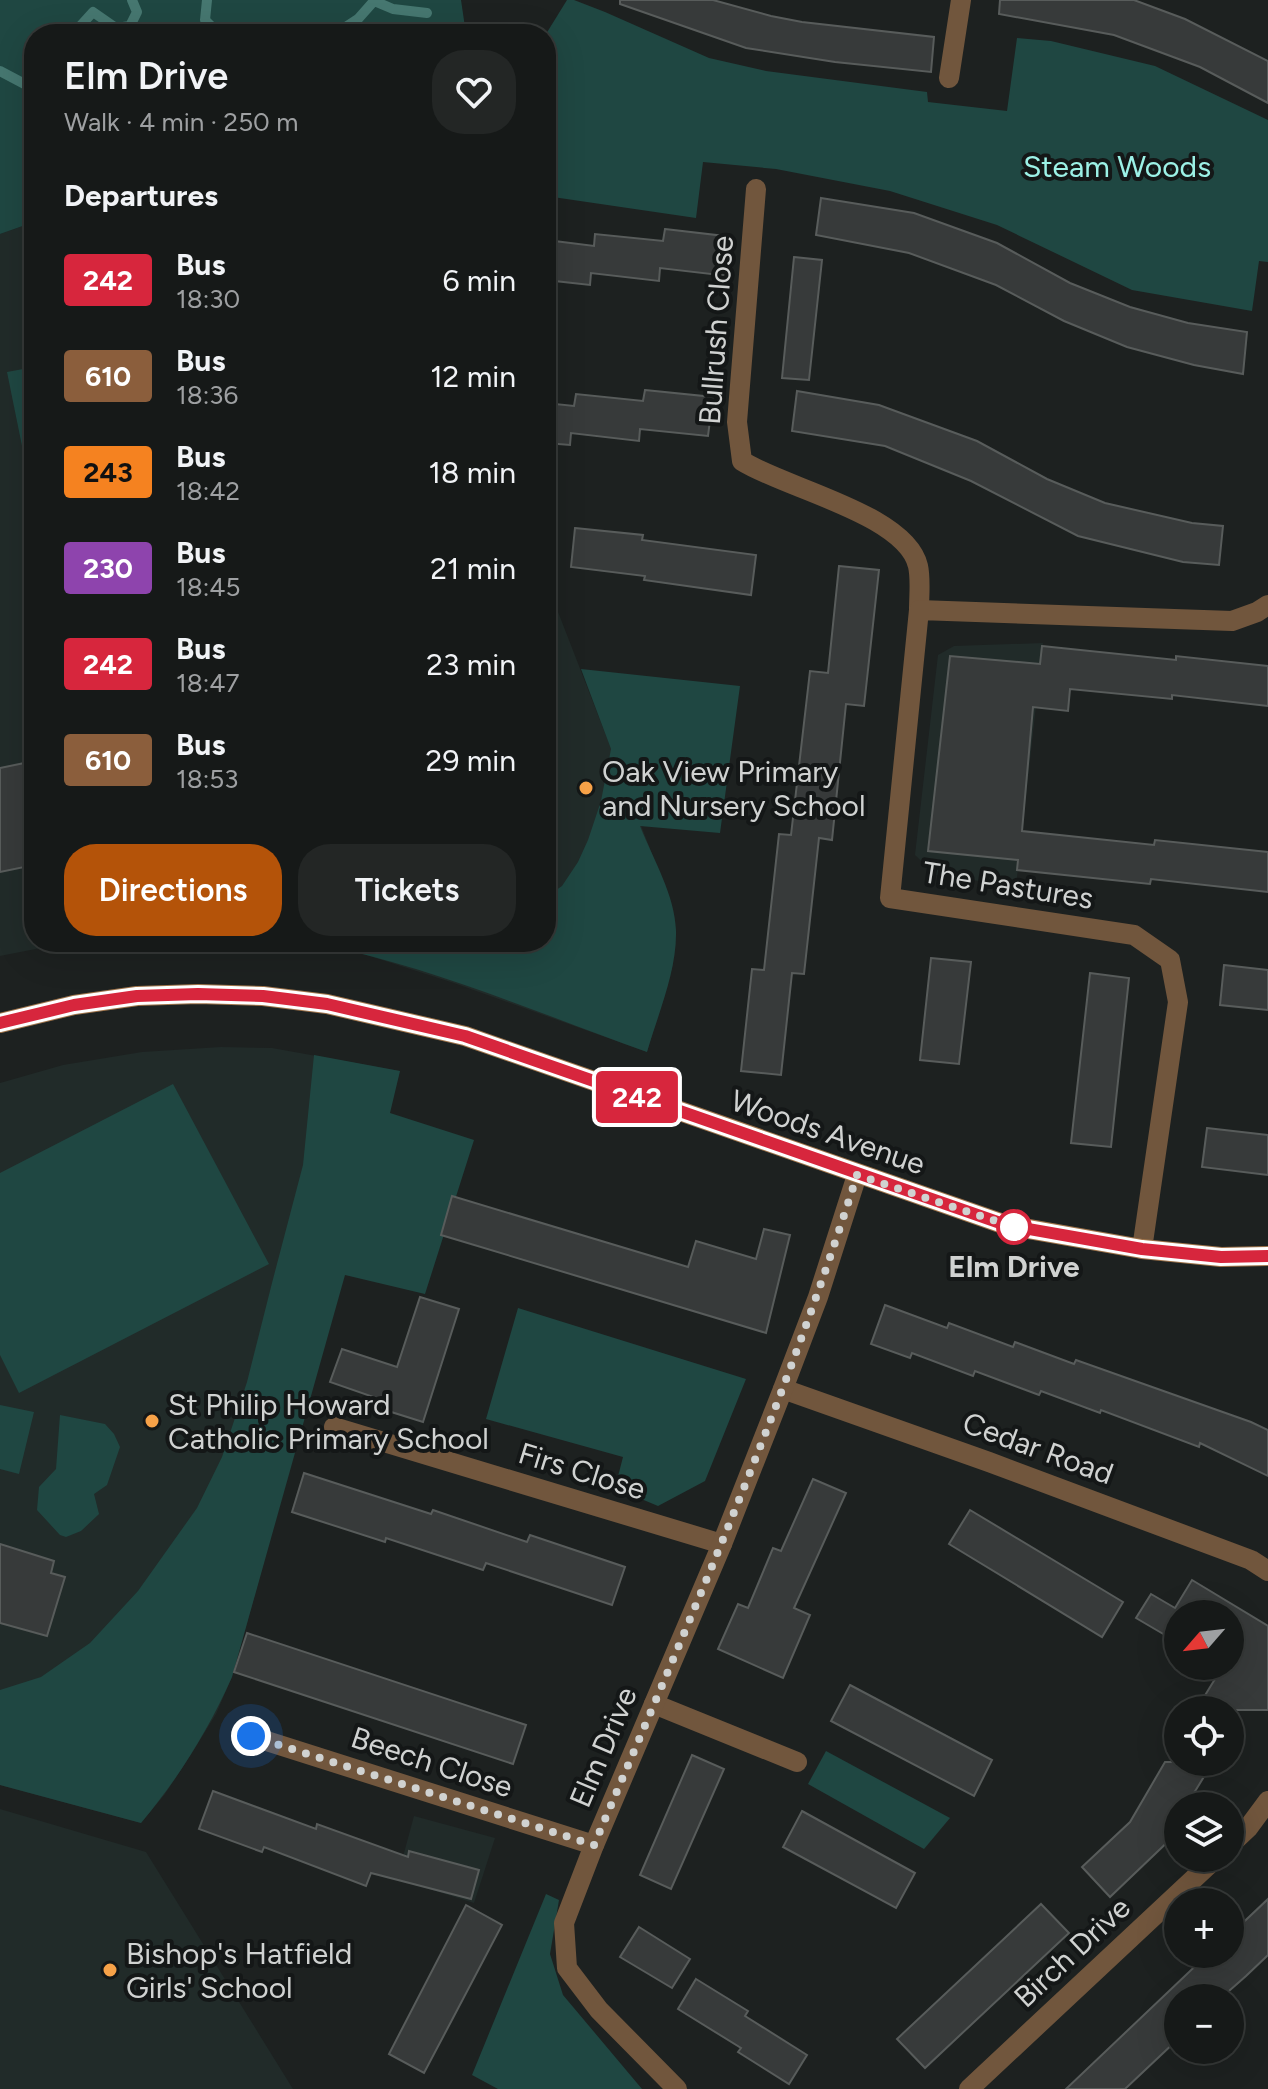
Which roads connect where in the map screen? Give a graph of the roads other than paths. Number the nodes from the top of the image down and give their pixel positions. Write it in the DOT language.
graph roads {
  1 [pos="961,0"];
  2 [pos="949,78"];
  3 [pos="756,189"];
  4 [pos="1268,605"];
  5 [pos="919,610"];
  6 [pos="0,1023"];
  7 [pos="857,1175"];
  8 [pos="1142,1249"];
  9 [pos="1268,1256"];
  10 [pos="783,1389"];
  11 [pos="334,1427"];
  12 [pos="722,1544"];
  13 [pos="1268,1571"];
  14 [pos="654,1704"];
  15 [pos="251,1736"];
  16 [pos="797,1762"];
  17 [pos="1268,1801"];
  18 [pos="1244,1832"];
  19 [pos="594,1845"];
  20 [pos="1201,1872"];
  21 [pos="677,2089"];
  22 [pos="969,2089"];
  1 -- 2 [label="street"];
  3 -- 5 [label="street, Bullrush Close"];
  4 -- 5 [label="street"];
  5 -- 8 [label="street, The Pastures"];
  6 -- 7 [label="street, Woods Avenue"];
  7 -- 8 [label="street, Woods Avenue"];
  7 -- 10 [label="street, Elm Drive"];
  8 -- 9 [label="street, Woods Avenue"];
  10 -- 12 [label="street, Elm Drive"];
  10 -- 13 [label="street, Cedar Road"];
  11 -- 12 [label="street, Firs Close"];
  12 -- 14 [label="street, Elm Drive"];
  14 -- 16 [label="street"];
  14 -- 19 [label="street, Elm Drive"];
  15 -- 19 [label="street, Beech Close"];
  17 -- 18 [label="street"];
  19 -- 21 [label="street, Elm Drive"];
  20 -- 22 [label="street, Birch Drive"];
}
